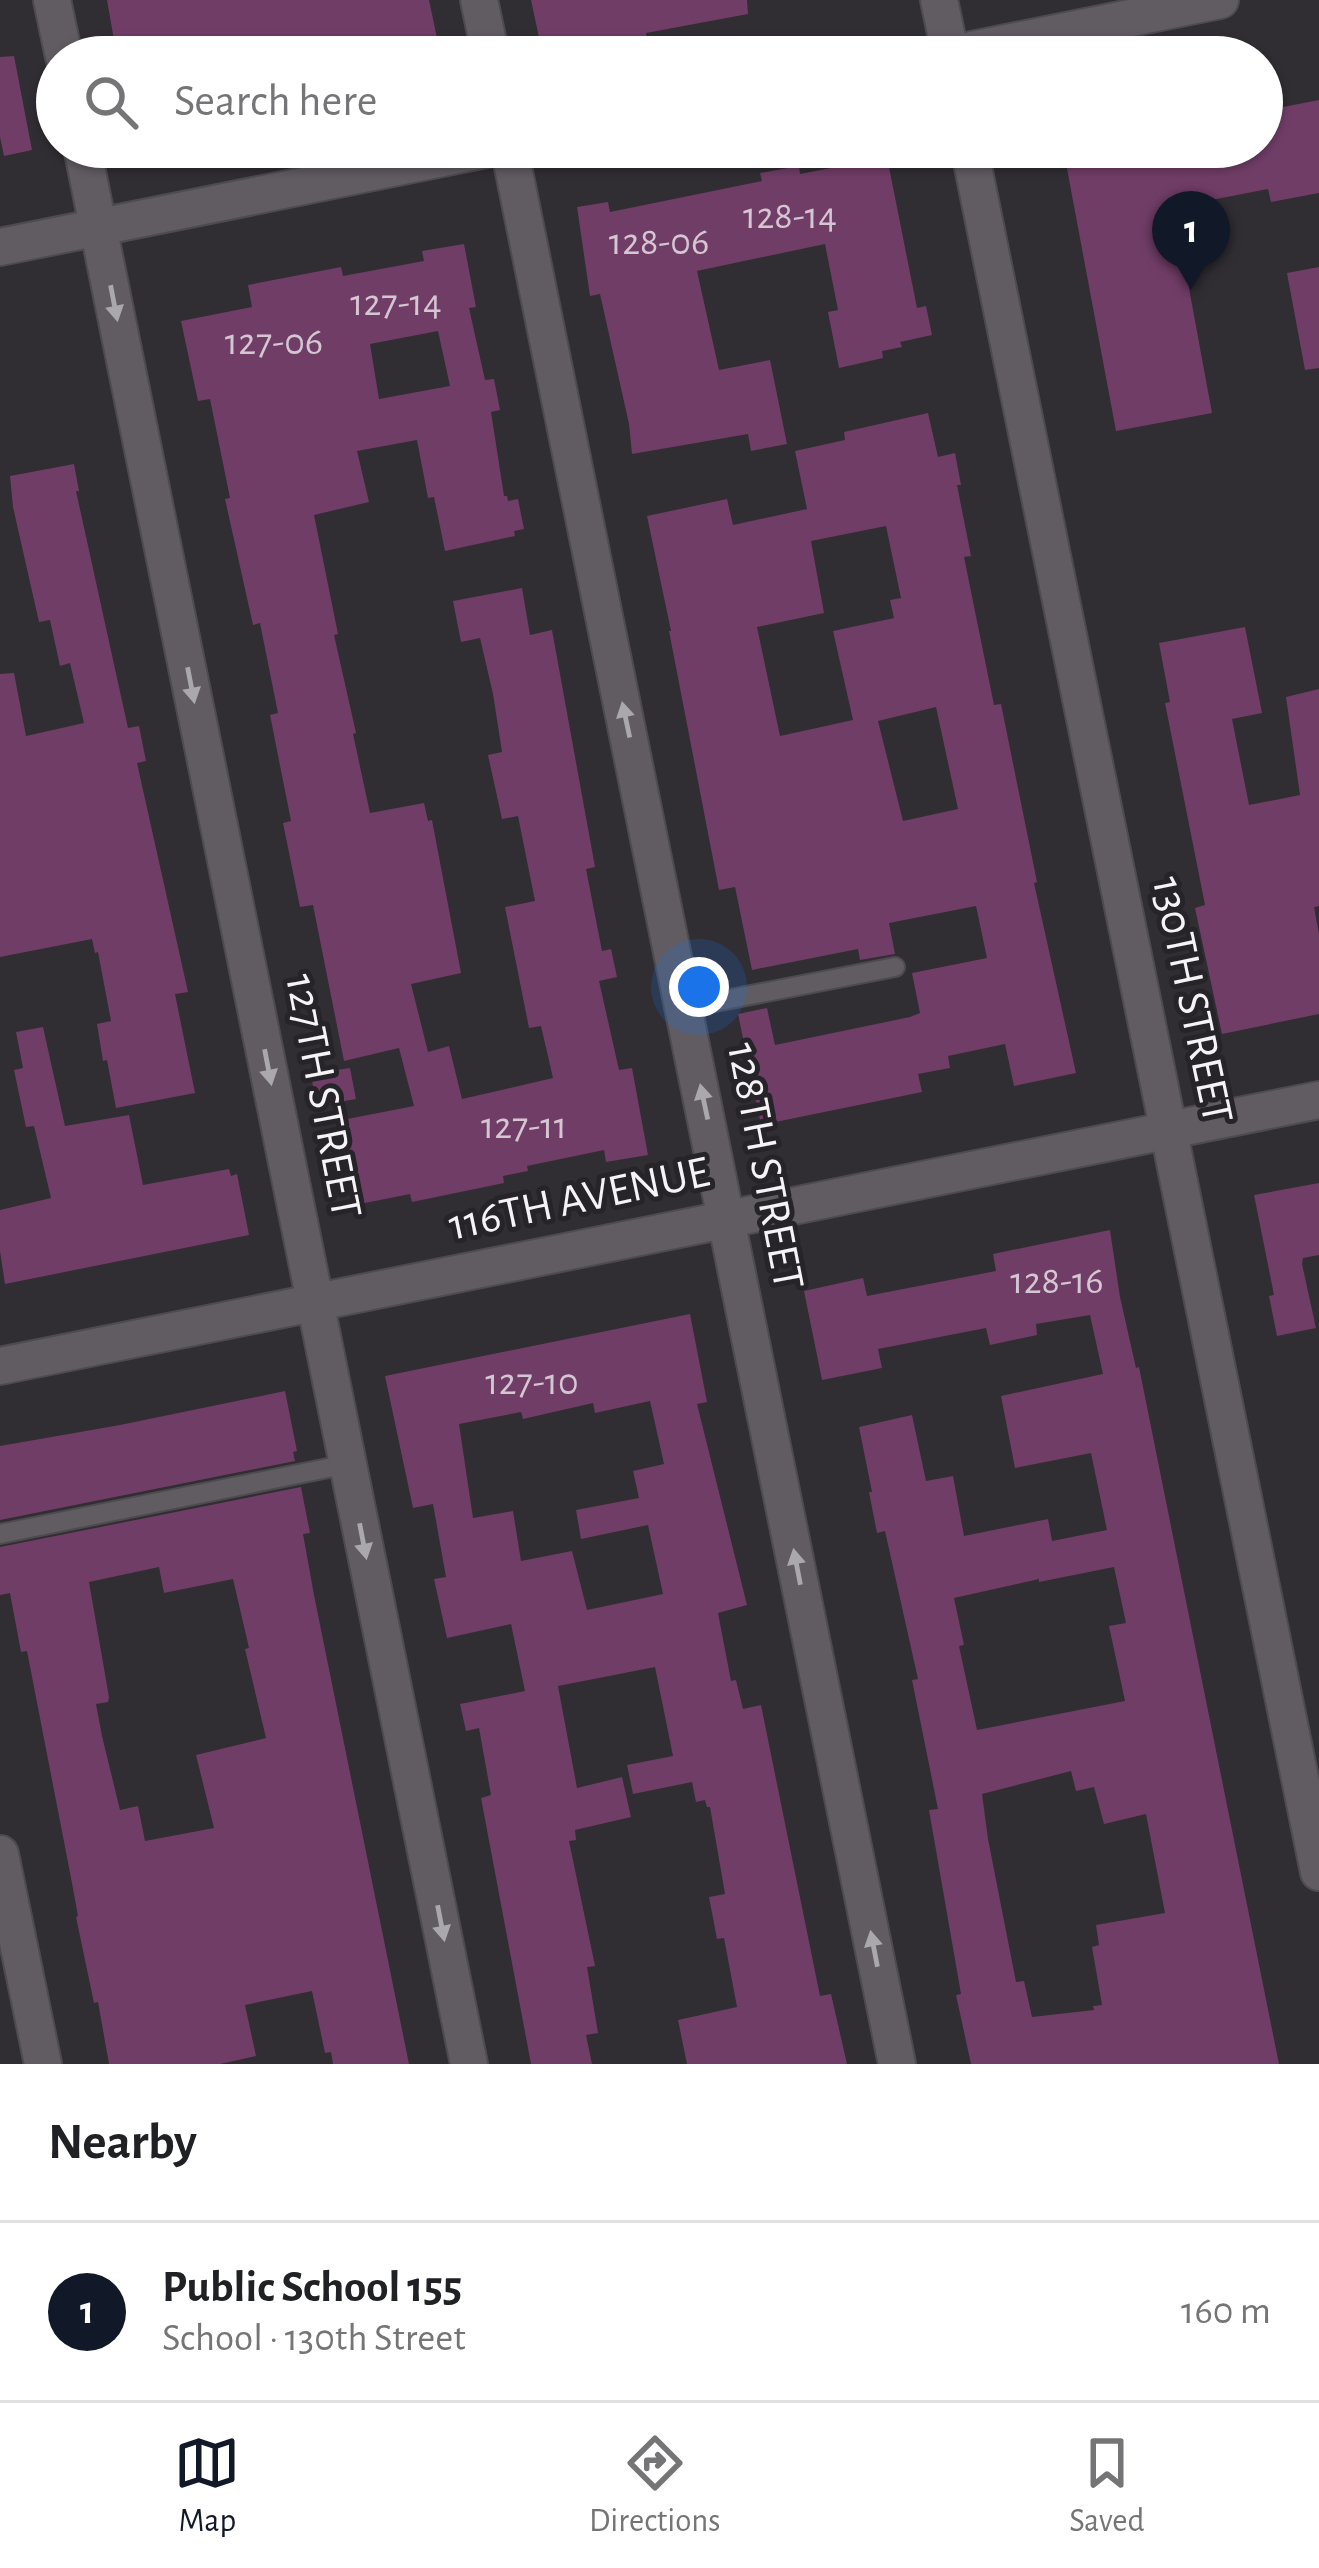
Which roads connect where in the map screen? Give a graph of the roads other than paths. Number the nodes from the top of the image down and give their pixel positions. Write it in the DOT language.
graph roads {
  1 [pos="52,0"];
  2 [pos="479,0"];
  3 [pos="939,0"];
  4 [pos="1220,0"];
  5 [pos="60,36"];
  6 [pos="487,36"];
  7 [pos="944,36"];
  8 [pos="1044,36"];
  9 [pos="86,168"];
  10 [pos="392,168"];
  11 [pos="513,168"];
  12 [pos="973,168"];
  13 [pos="98,227"];
  14 [pos="0,247"];
  15 [pos="895,967"];
  16 [pos="684,1007"];
  17 [pos="1319,1100"];
  18 [pos="1169,1130"];
  19 [pos="727,1218"];
  20 [pos="315,1303"];
  21 [pos="0,1366"];
  22 [pos="347,1464"];
  23 [pos="0,1534"];
  24 [pos="0,1854"];
  25 [pos="1319,1872"];
  26 [pos="43,2064"];
  27 [pos="469,2064"];
  28 [pos="897,2064"];
  1 -- 5 [label="street"];
  2 -- 6 [label="street"];
  3 -- 7 [label="street"];
  4 -- 8 [label="street"];
  9 -- 13 [label="street, 127TH STREET"];
  10 -- 13 [label="street"];
  16 -- 11 [label="street, 128TH STREET, one-way"];
  12 -- 18 [label="street, 130TH STREET"];
  13 -- 14 [label="street"];
  13 -- 20 [label="street, 127TH STREET, one-way"];
  15 -- 16 [label="lane"];
  19 -- 16 [label="street, 128TH STREET, one-way"];
  17 -- 18 [label="street, 116TH AVENUE"];
  18 -- 19 [label="street, 116TH AVENUE"];
  18 -- 25 [label="street, 130TH STREET"];
  19 -- 20 [label="street, 116TH AVENUE"];
  28 -- 19 [label="street, 128TH STREET, one-way"];
  20 -- 21 [label="street, 116TH AVENUE"];
  20 -- 22 [label="street, 127TH STREET"];
  22 -- 23 [label="lane"];
  22 -- 27 [label="street, 127TH STREET, one-way"];
  24 -- 26 [label="street"];
}
